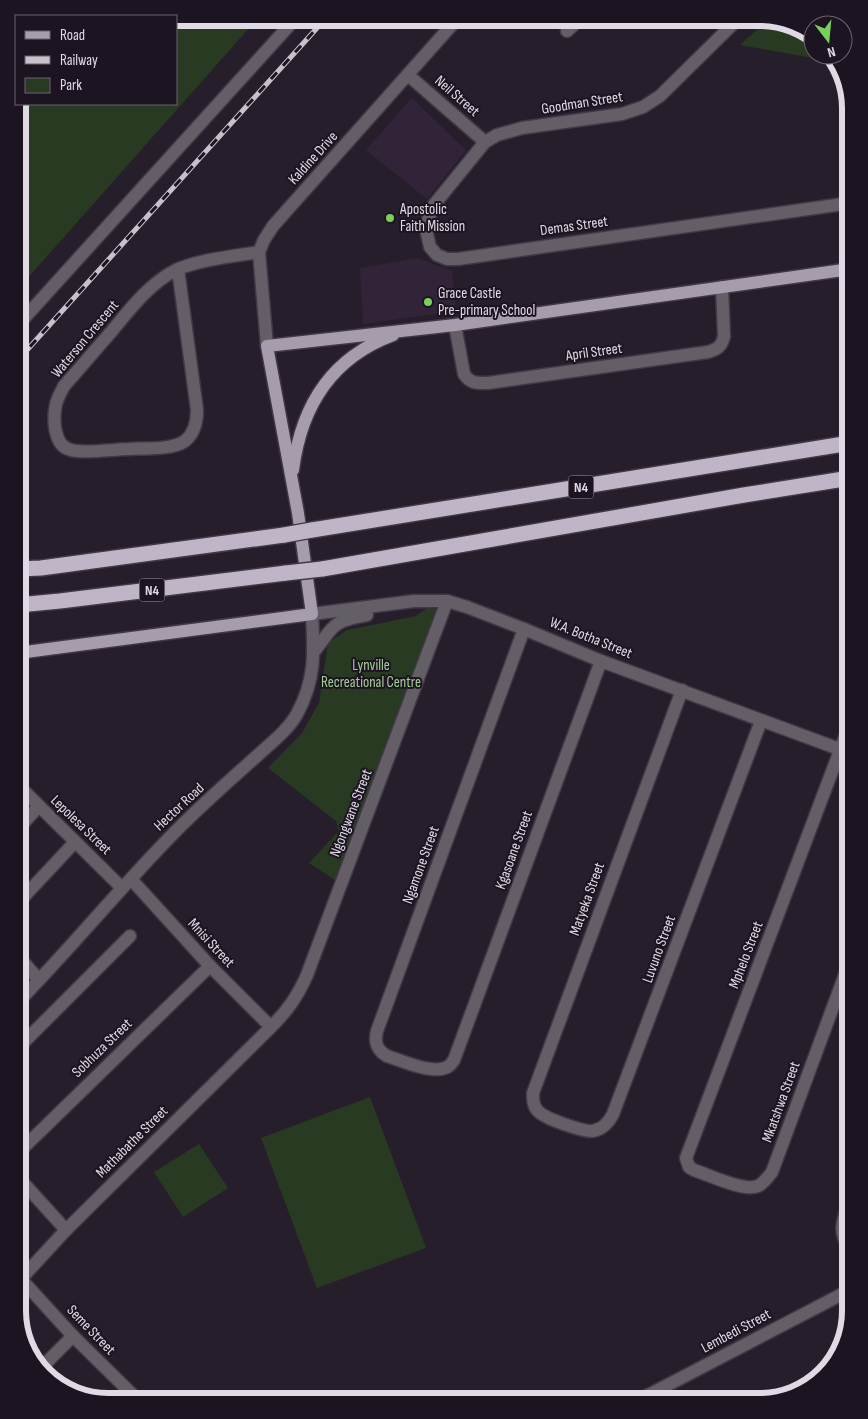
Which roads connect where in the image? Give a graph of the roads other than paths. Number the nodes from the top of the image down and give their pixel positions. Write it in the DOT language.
graph roads {
  1 [pos="289,26"];
  2 [pos="451,26"];
  3 [pos="573,26"];
  4 [pos="732,26"];
  5 [pos="567,32"];
  6 [pos="408,75"];
  7 [pos="485,142"];
  8 [pos="842,203"];
  9 [pos="259,252"];
  10 [pos="178,269"];
  11 [pos="842,270"];
  12 [pos="722,288"];
  13 [pos="26,316"];
  14 [pos="455,324"];
  15 [pos="432,326"];
  16 [pos="267,346"];
  17 [pos="842,444"];
  18 [pos="842,479"];
  19 [pos="292,480"];
  20 [pos="26,569"];
  21 [pos="414,601"];
  22 [pos="446,601"];
  23 [pos="26,604"];
  24 [pos="312,614"];
  25 [pos="524,629"];
  26 [pos="26,651"];
  27 [pos="313,653"];
  28 [pos="601,661"];
  29 [pos="682,690"];
  30 [pos="761,721"];
  31 [pos="842,749"];
  32 [pos="842,761"];
  33 [pos="26,793"];
  34 [pos="39,806"];
  35 [pos="26,820"];
  36 [pos="75,842"];
  37 [pos="126,883"];
  38 [pos="26,894"];
  39 [pos="130,936"];
  40 [pos="26,965"];
  41 [pos="210,966"];
  42 [pos="40,980"];
  43 [pos="842,983"];
  44 [pos="26,994"];
  45 [pos="271,1027"];
  46 [pos="26,1040"];
  47 [pos="458,1051"];
  48 [pos="545,1116"];
  49 [pos="26,1145"];
  50 [pos="694,1170"];
  51 [pos="26,1185"];
  52 [pos="66,1230"];
  53 [pos="26,1273"];
  54 [pos="26,1287"];
  55 [pos="842,1294"];
  56 [pos="73,1336"];
  57 [pos="46,1364"];
  58 [pos="131,1393"];
  59 [pos="654,1393"];
  1 -- 13 [label="street"];
  2 -- 6 [label="street, Kaldine Drive"];
  3 -- 5 [label="street"];
  4 -- 7 [label="street, Goodman Street"];
  6 -- 7 [label="street, Neil Street"];
  6 -- 9 [label="street, Kaldine Drive"];
  7 -- 8 [label="street, Demas Street"];
  9 -- 10 [label="street, Waterson Crescent"];
  9 -- 16 [label="street"];
  10 -- 10 [label="street, Waterson Crescent"];
  11 -- 12 [label="main road"];
  12 -- 14 [label="main road"];
  12 -- 14 [label="street, April Street"];
  14 -- 15 [label="main road"];
  15 -- 16 [label="main road"];
  15 -- 19 [label="main road"];
  16 -- 19 [label="main road"];
  17 -- 20 [label="highway, N4, bridge"];
  18 -- 23 [label="highway, N4, bridge"];
  19 -- 24 [label="main road"];
  21 -- 22 [label="street, W.A. Botha Street"];
  21 -- 24 [label="street, W.A. Botha Street"];
  21 -- 27 [label="street"];
  22 -- 25 [label="street, W.A. Botha Street"];
  22 -- 45 [label="street, Ngongwane Street"];
  24 -- 26 [label="main road"];
  24 -- 27 [label="street, Hector Road"];
  25 -- 28 [label="street, W.A. Botha Street"];
  25 -- 47 [label="street, Ngamone Street"];
  27 -- 37 [label="street, Hector Road"];
  28 -- 29 [label="street, W.A. Botha Street"];
  28 -- 47 [label="street, Kgasoane Street"];
  29 -- 30 [label="street, W.A. Botha Street"];
  29 -- 48 [label="street, Matyeka Street"];
  30 -- 31 [label="street, W.A. Botha Street"];
  30 -- 48 [label="street, Luvuno Street"];
  32 -- 50 [label="street, Mphelo Street"];
  33 -- 34 [label="street, Lepolesa Street"];
  34 -- 35 [label="street"];
  34 -- 36 [label="street, Lepolesa Street"];
  36 -- 37 [label="street, Lepolesa Street"];
  36 -- 38 [label="street"];
  37 -- 41 [label="street, Mnisi Street"];
  37 -- 42 [label="street, Hector Road"];
  39 -- 46 [label="street"];
  40 -- 42 [label="street"];
  41 -- 45 [label="street, Mnisi Street"];
  41 -- 49 [label="street, Sobhuza Street"];
  42 -- 44 [label="street, Hector Road"];
  43 -- 50 [label="street, Mkatshwa Street"];
  45 -- 52 [label="street, Mathabathe Street"];
  51 -- 52 [label="street"];
  52 -- 53 [label="street, Mathabathe Street"];
  54 -- 56 [label="street, Seme Street"];
  55 -- 59 [label="street, Lembedi Street"];
  56 -- 57 [label="street"];
  56 -- 58 [label="street, Seme Street"];
}
